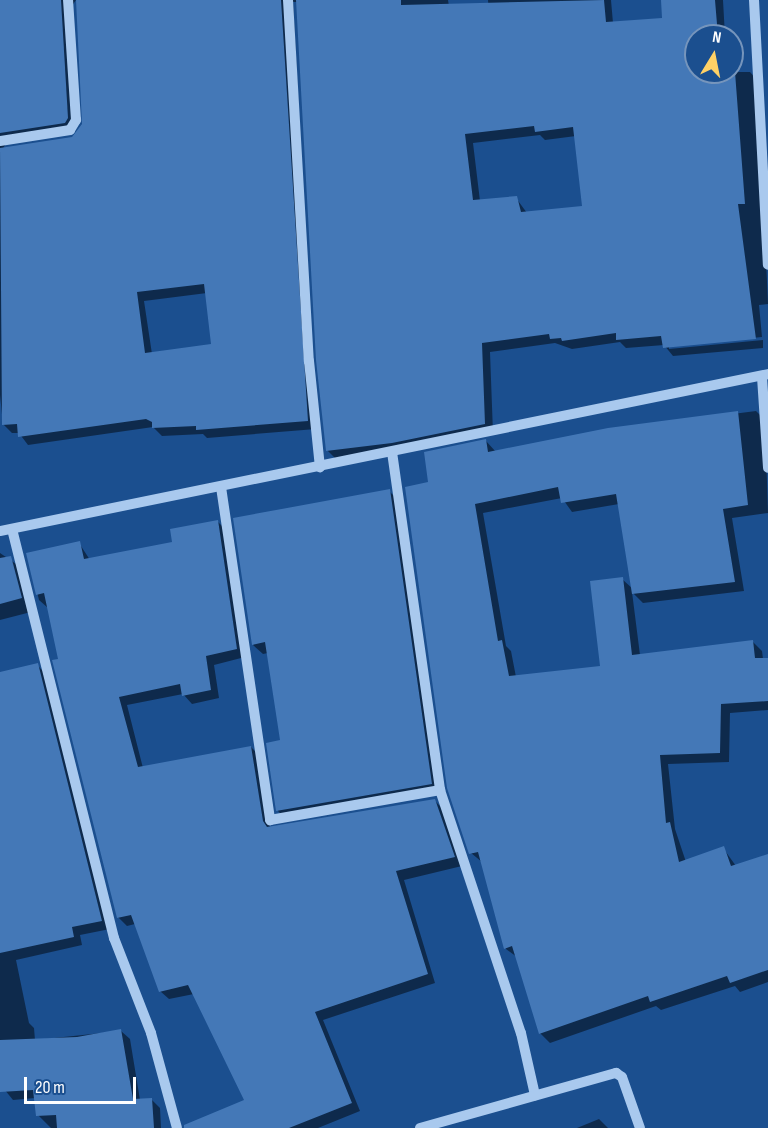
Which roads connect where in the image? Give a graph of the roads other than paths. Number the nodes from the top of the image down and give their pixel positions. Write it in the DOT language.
graph roads {
  1 [pos="68,0"];
  2 [pos="288,0"];
  3 [pos="754,0"];
  4 [pos="0,141"];
  5 [pos="768,265"];
  6 [pos="765,376"];
  7 [pos="392,452"];
  8 [pos="320,467"];
  9 [pos="768,468"];
  10 [pos="221,487"];
  11 [pos="12,529"];
  12 [pos="0,531"];
  13 [pos="440,790"];
  14 [pos="535,1095"];
  15 [pos="177,1128"];
  16 [pos="420,1128"];
  17 [pos="640,1128"];
  1 -- 4 [label="street"];
  2 -- 8 [label="street"];
  3 -- 5 [label="street"];
  6 -- 7 [label="street"];
  6 -- 9 [label="street"];
  7 -- 8 [label="street"];
  7 -- 13 [label="street"];
  8 -- 10 [label="street"];
  10 -- 11 [label="street"];
  10 -- 13 [label="street"];
  11 -- 12 [label="street"];
  11 -- 15 [label="street"];
  13 -- 14 [label="street"];
  14 -- 16 [label="street"];
  14 -- 17 [label="street"];
}
